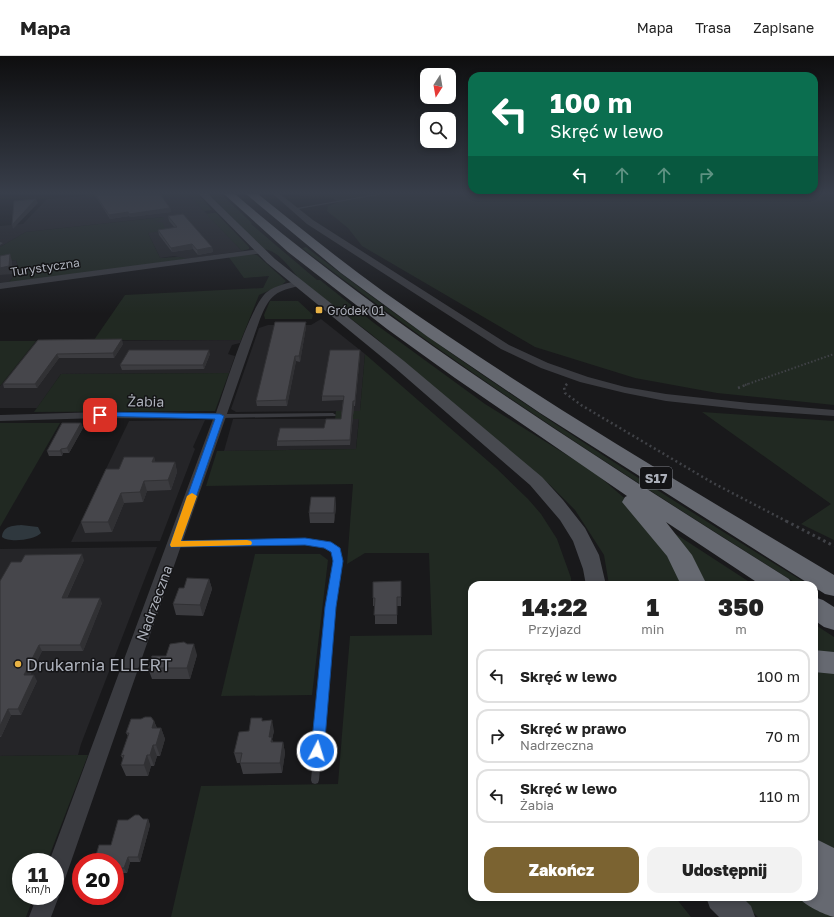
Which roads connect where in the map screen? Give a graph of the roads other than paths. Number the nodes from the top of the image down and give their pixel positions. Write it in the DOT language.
graph roads {
  1 [pos="243,234"];
  2 [pos="274,234"];
  3 [pos="300,234"];
  4 [pos="329,234"];
  5 [pos="260,251"];
  6 [pos="299,284"];
  7 [pos="0,286"];
  8 [pos="834,413"];
  9 [pos="333,415"];
  10 [pos="220,416"];
  11 [pos="0,418"];
  12 [pos="602,471"];
  13 [pos="175,545"];
  14 [pos="595,581"];
  15 [pos="692,581"];
  16 [pos="774,581"];
  17 [pos="831,585"];
  18 [pos="818,610"];
  19 [pos="834,620"];
  20 [pos="818,661"];
  21 [pos="834,663"];
  22 [pos="315,780"];
  23 [pos="63,853"];
  24 [pos="818,858"];
  25 [pos="834,868"];
  26 [pos="818,890"];
  27 [pos="834,899"];
  28 [pos="725,901"];
  29 [pos="45,905"];
  30 [pos="40,917"];
  31 [pos="740,917"];
  1 -- 5 [label="street"];
  2 -- 12 [label="highway, S17"];
  3 -- 17 [label="highway, S17"];
  4 -- 8 [label="street"];
  5 -- 6 [label="street"];
  5 -- 7 [label="street, Turystyczna"];
  6 -- 10 [label="street, Nadrzeczna"];
  6 -- 14 [label="street"];
  9 -- 10 [label="lane"];
  10 -- 11 [label="street, Żabia"];
  10 -- 13 [label="street, Nadrzeczna"];
  12 -- 15 [label="highway"];
  12 -- 16 [label="highway, S17"];
  13 -- 22 [label="lane"];
  13 -- 23 [label="street, Nadrzeczna"];
  18 -- 19 [label="highway"];
  20 -- 21 [label="highway"];
  24 -- 25 [label="highway"];
  26 -- 27 [label="highway"];
  28 -- 31 [label="street"];
  29 -- 30 [label="street"];
}
